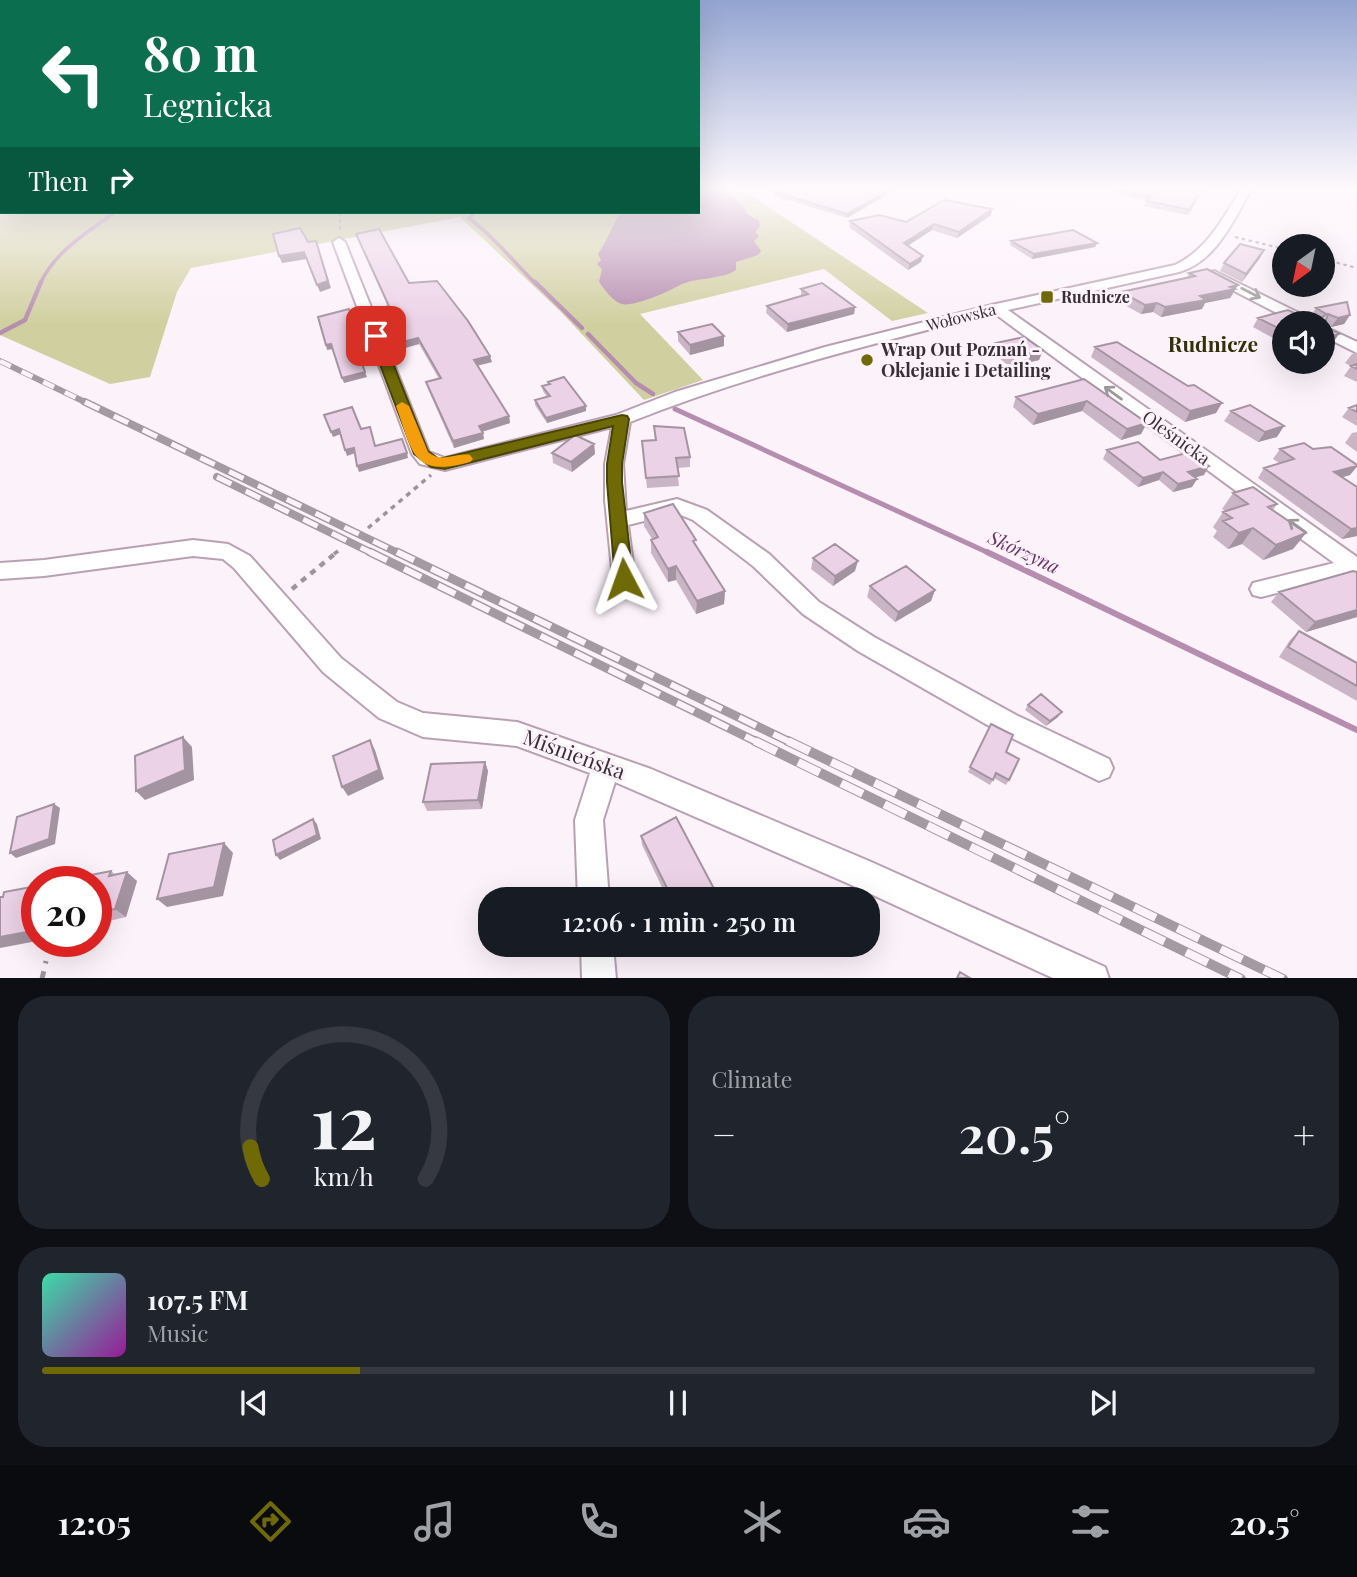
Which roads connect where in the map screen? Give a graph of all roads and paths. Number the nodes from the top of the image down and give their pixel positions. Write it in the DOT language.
graph roads {
  1 [pos="1220,233"];
  2 [pos="339,234"];
  3 [pos="1223,234"];
  4 [pos="339,242"];
  5 [pos="1272,245"];
  6 [pos="1169,256"];
  7 [pos="1335,262"];
  8 [pos="1192,263"];
  9 [pos="1357,268"];
  10 [pos="996,308"];
  11 [pos="1285,311"];
  12 [pos="1335,336"];
  13 [pos="1357,348"];
  14 [pos="622,419"];
  15 [pos="445,464"];
  16 [pos="618,520"];
  17 [pos="368,528"];
  18 [pos="338,551"];
  19 [pos="1355,566"];
  20 [pos="0,571"];
  21 [pos="624,579"];
  22 [pos="1261,589"];
  23 [pos="277,601"];
  24 [pos="606,767"];
  25 [pos="1099,768"];
  26 [pos="593,887"];
  27 [pos="598,957"];
  28 [pos="46,961"];
  29 [pos="42,978"];
  30 [pos="599,978"];
  31 [pos="1093,978"];
  1 -- 8 [label="street"];
  2 -- 4 [label="path"];
  3 -- 5 [label="path"];
  4 -- 15 [label="street"];
  6 -- 8 [label="street"];
  7 -- 9 [label="path"];
  8 -- 10 [label="street, Wołowska"];
  8 -- 11 [label="street, one-way"];
  10 -- 14 [label="street, Wołowska"];
  19 -- 10 [label="street, Oleśnicka, one-way"];
  12 -- 13 [label="street"];
  14 -- 15 [label="street, Wołowska"];
  14 -- 16 [label="street"];
  15 -- 17 [label="path"];
  16 -- 21 [label="street"];
  16 -- 25 [label="street"];
  18 -- 23 [label="path"];
  19 -- 22 [label="street"];
  20 -- 23 [label="street, Miśnieńska"];
  23 -- 24 [label="street, Miśnieńska"];
  24 -- 26 [label="street"];
  24 -- 31 [label="street, Miśnieńska"];
  27 -- 30 [label="street"];
  28 -- 29 [label="path"];
}
